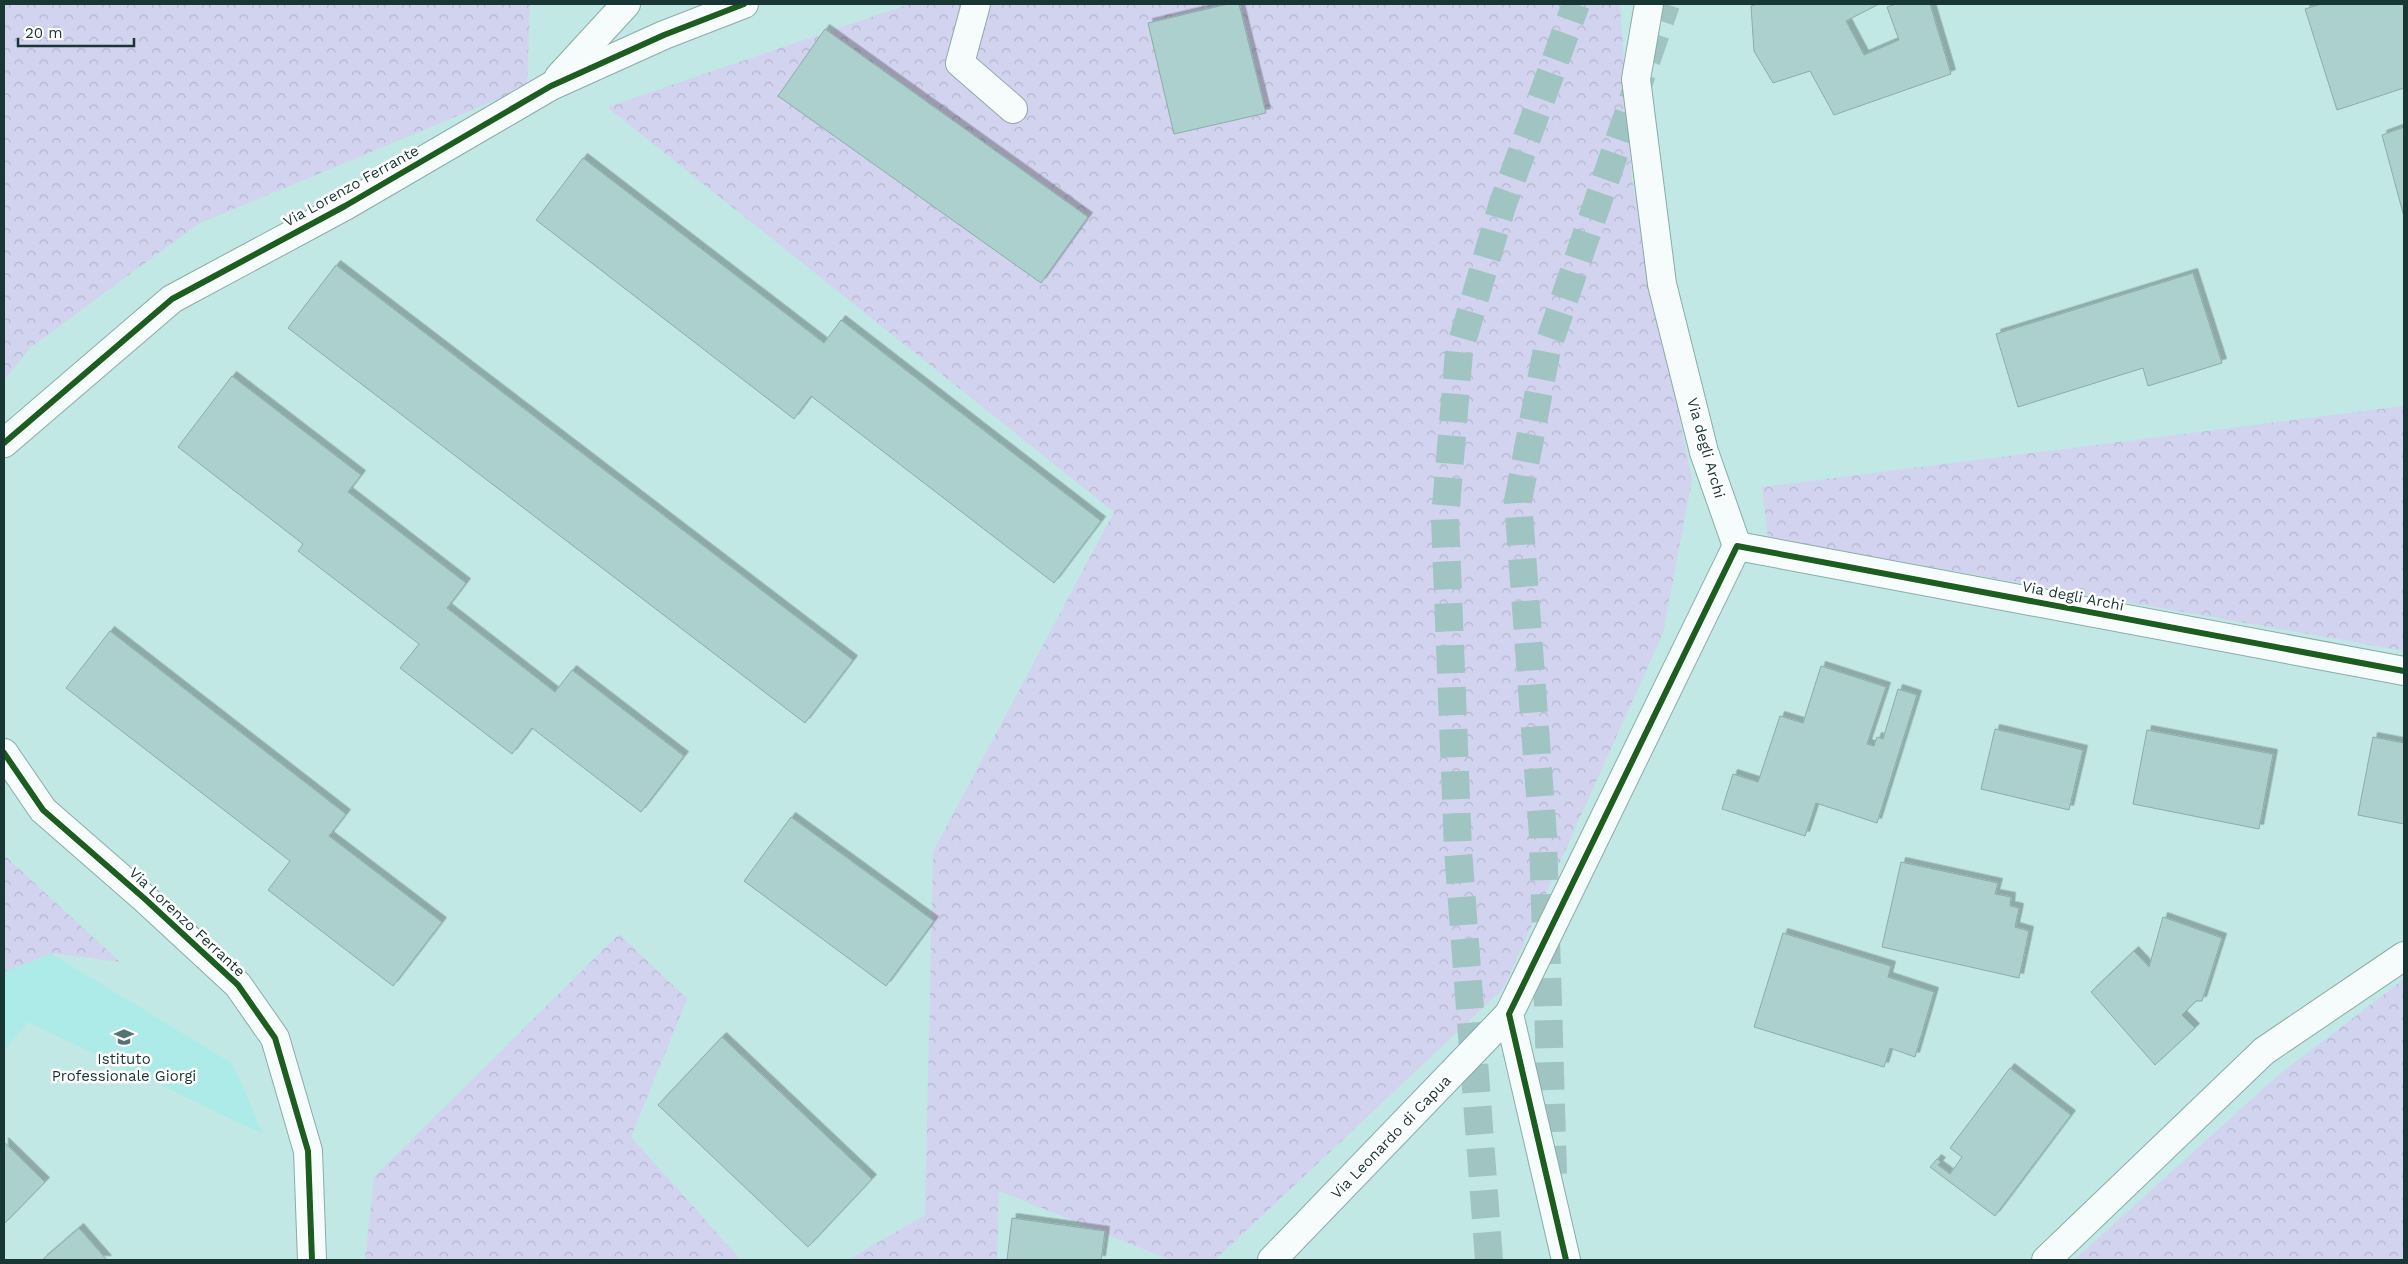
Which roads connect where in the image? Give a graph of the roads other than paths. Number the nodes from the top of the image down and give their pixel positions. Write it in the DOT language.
graph roads {
  1 [pos="626,4"];
  2 [pos="744,4"];
  3 [pos="976,4"];
  4 [pos="1649,4"];
  5 [pos="551,86"];
  6 [pos="1013,109"];
  7 [pos="4,443"];
  8 [pos="1737,546"];
  9 [pos="2404,670"];
  10 [pos="4,753"];
  11 [pos="2404,956"];
  12 [pos="1509,1014"];
  13 [pos="312,1260"];
  14 [pos="1272,1260"];
  15 [pos="1566,1260"];
  16 [pos="2046,1260"];
  1 -- 5 [label="street"];
  2 -- 5 [label="street, Via Lorenzo Ferrante"];
  3 -- 6 [label="street"];
  4 -- 8 [label="street, Via degli Archi"];
  5 -- 7 [label="street, Via Lorenzo Ferrante"];
  8 -- 9 [label="street, Via degli Archi"];
  8 -- 12 [label="street, Via Leonardo di Capua"];
  10 -- 13 [label="street, Via Lorenzo Ferrante"];
  11 -- 16 [label="street"];
  12 -- 14 [label="street, Via Leonardo di Capua"];
  12 -- 15 [label="street"];
}
